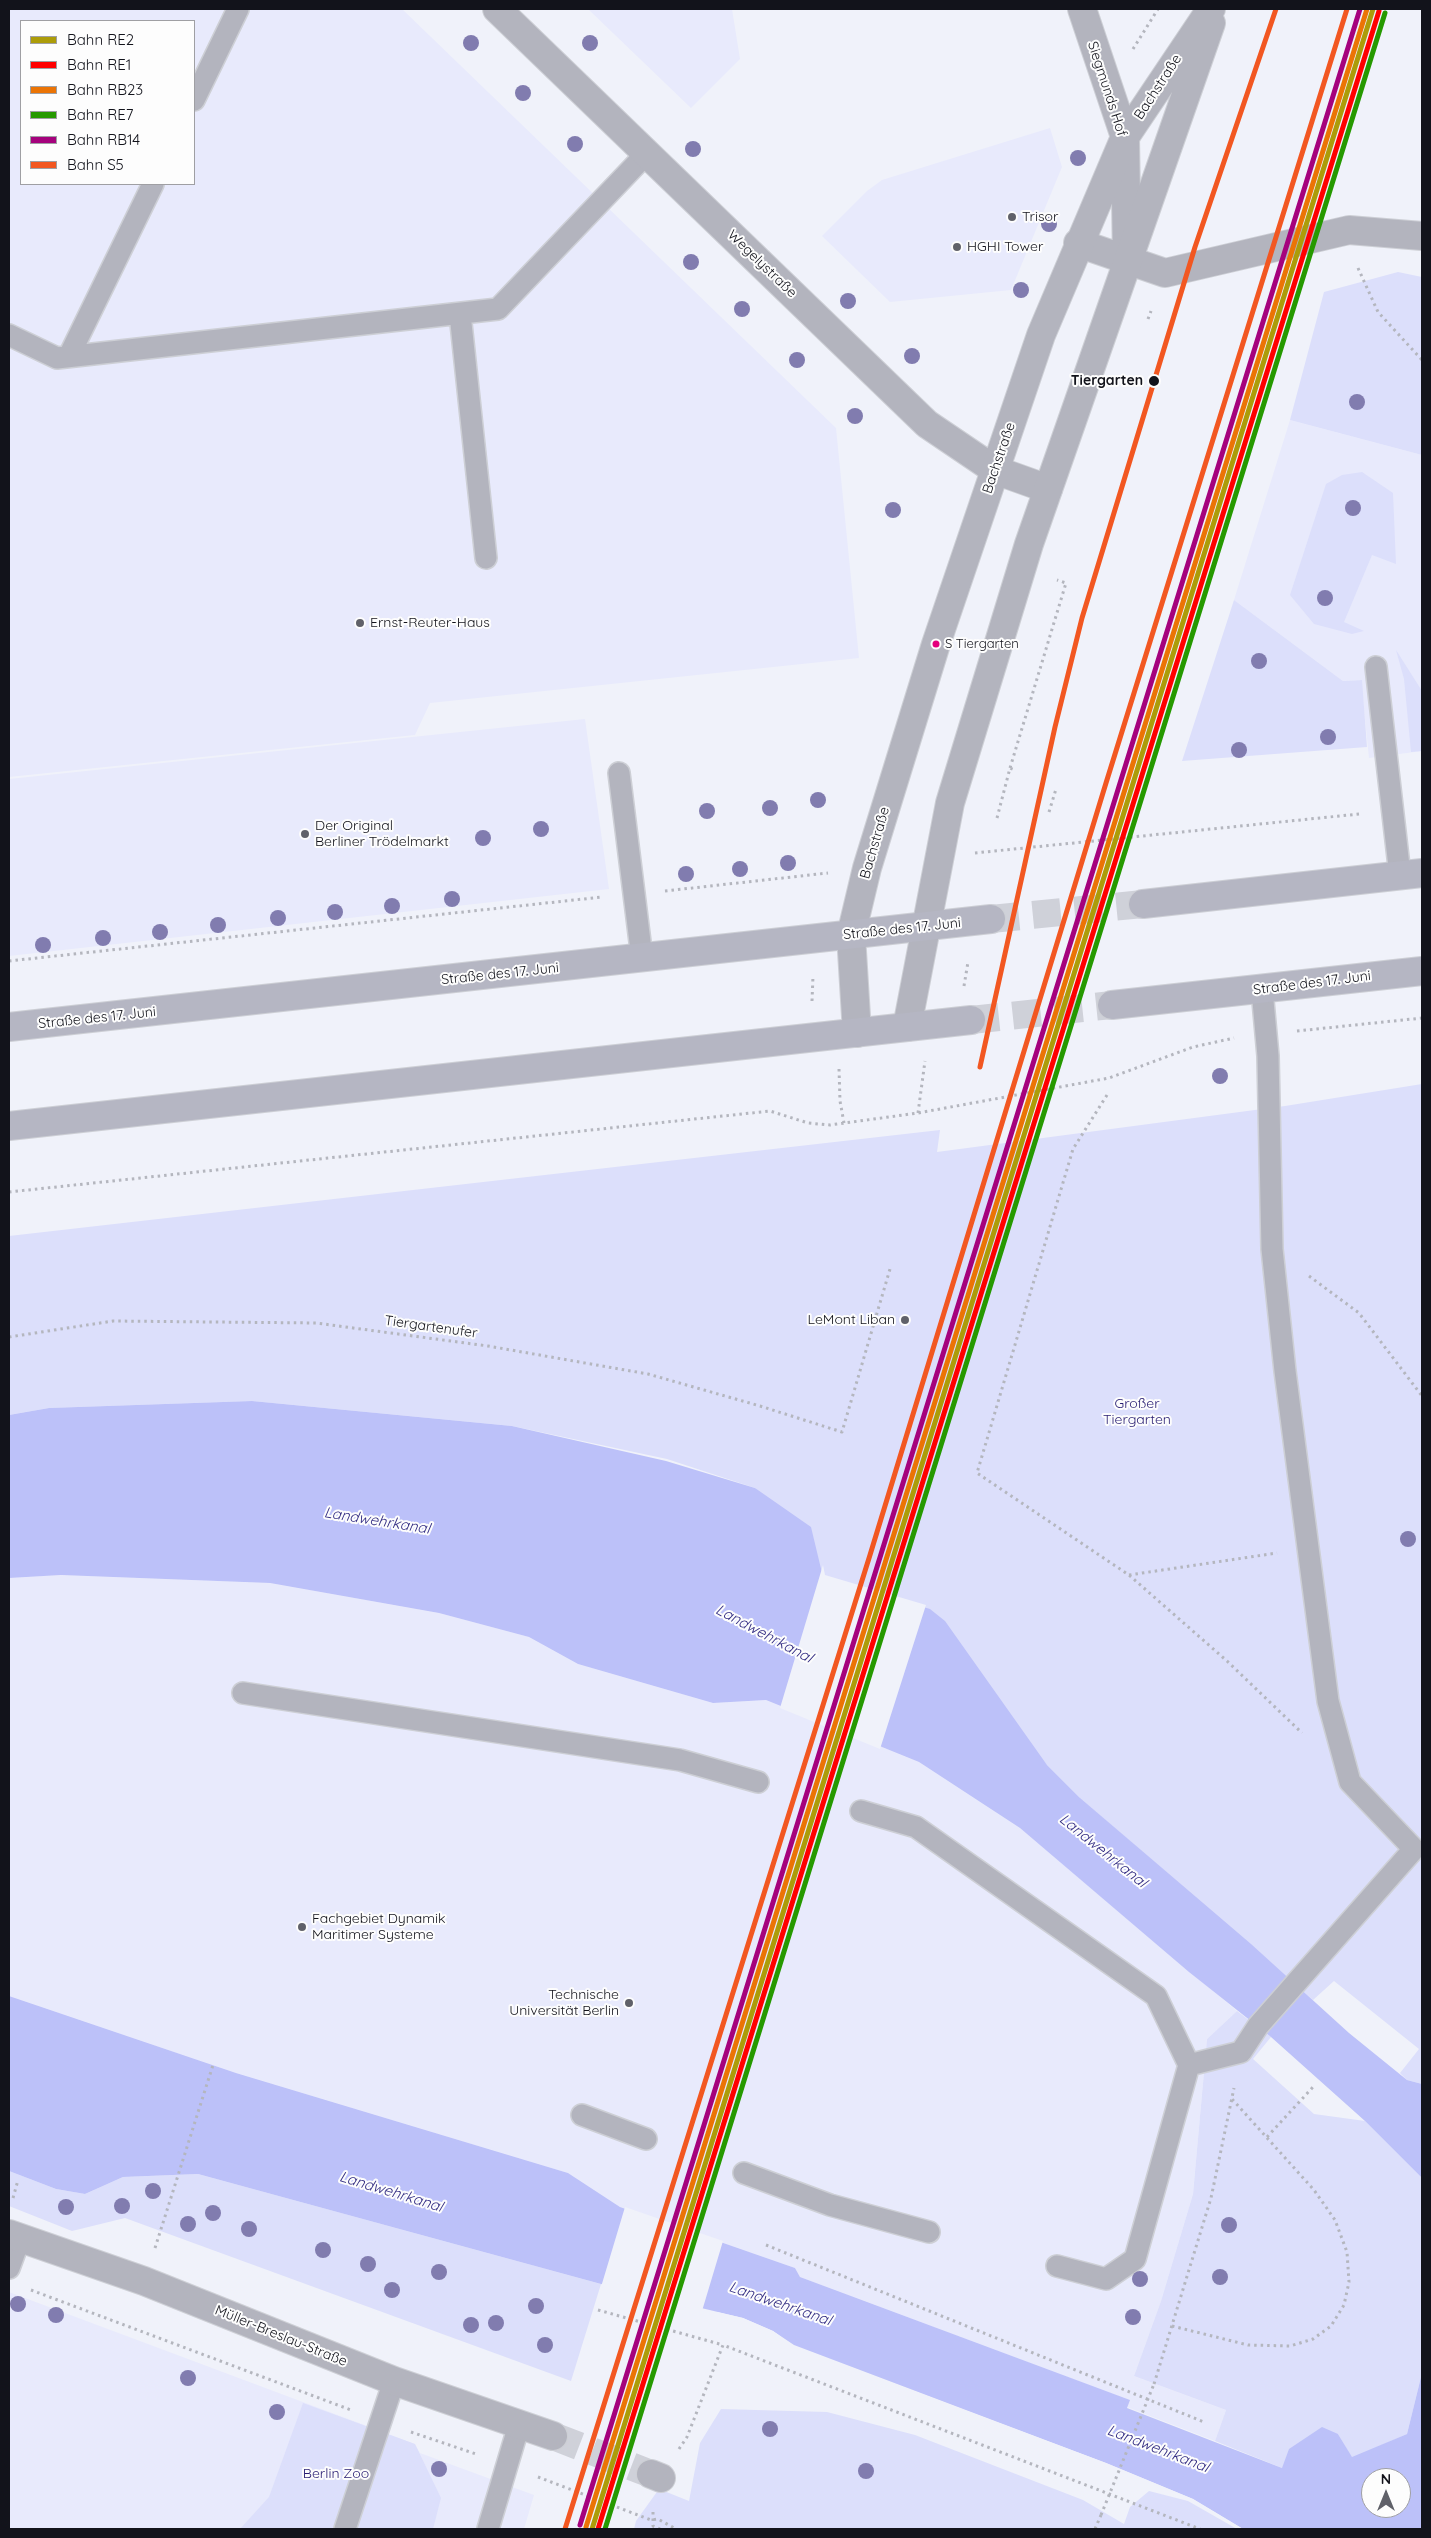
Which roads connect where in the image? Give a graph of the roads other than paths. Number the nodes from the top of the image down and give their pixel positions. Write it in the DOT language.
graph roads {
  1 [pos="238,9"];
  2 [pos="497,9"];
  3 [pos="1082,9"];
  4 [pos="1211,9"];
  5 [pos="1216,9"];
  6 [pos="195,98"];
  7 [pos="1124,137"];
  8 [pos="647,153"];
  9 [pos="153,185"];
  10 [pos="1422,236"];
  11 [pos="1078,243"];
  12 [pos="1127,261"];
  13 [pos="460,314"];
  14 [pos="9,336"];
  15 [pos="70,356"];
  16 [pos="995,470"];
  17 [pos="1048,489"];
  18 [pos="486,558"];
  19 [pos="1376,667"];
  20 [pos="619,773"];
  21 [pos="1411,874"];
  22 [pos="1143,904"];
  23 [pos="991,919"];
  24 [pos="926,926"];
  25 [pos="851,934"];
  26 [pos="642,958"];
  27 [pos="1422,971"];
  28 [pos="1262,990"];
  29 [pos="1112,1005"];
  30 [pos="971,1020"];
  31 [pos="9,1027"];
  32 [pos="907,1027"];
  33 [pos="857,1033"];
  34 [pos="9,1126"];
  35 [pos="243,1693"];
  36 [pos="758,1782"];
  37 [pos="861,1811"];
  38 [pos="1189,2065"];
  39 [pos="582,2115"];
  40 [pos="646,2138"];
  41 [pos="744,2173"];
  42 [pos="929,2232"];
  43 [pos="14,2236"];
  44 [pos="1057,2266"];
  45 [pos="9,2268"];
  46 [pos="394,2381"];
  47 [pos="519,2425"];
  48 [pos="553,2436"];
  49 [pos="344,2529"];
  50 [pos="488,2529"];
  1 -- 6 [label="lane"];
  2 -- 8 [label="street, Wegelystraße"];
  3 -- 7 [label="street, Siegmunds Hof"];
  4 -- 7 [label="street, Bachstraße"];
  5 -- 12 [label="street, Bachstraße"];
  7 -- 11 [label="street, Bachstraße"];
  7 -- 12 [label="street, Siegmunds Hof"];
  8 -- 13 [label="lane"];
  8 -- 16 [label="street, Wegelystraße"];
  9 -- 15 [label="lane"];
  10 -- 12 [label="street"];
  11 -- 12 [label="street"];
  11 -- 16 [label="street, Bachstraße"];
  12 -- 17 [label="street, Bachstraße"];
  13 -- 15 [label="lane"];
  13 -- 18 [label="lane"];
  14 -- 15 [label="lane"];
  16 -- 17 [label="street, Wegelystraße"];
  16 -- 25 [label="street, Bachstraße"];
  17 -- 24 [label="street, Bachstraße"];
  19 -- 21 [label="lane"];
  20 -- 26 [label="lane"];
  21 -- 22 [label="main road"];
  23 -- 24 [label="main road, Straße des 17. Juni"];
  24 -- 25 [label="main road, Straße des 17. Juni"];
  24 -- 32 [label="street, Bachstraße"];
  25 -- 26 [label="main road, Straße des 17. Juni"];
  25 -- 33 [label="street, Bachstraße"];
  26 -- 31 [label="main road, Straße des 17. Juni"];
  27 -- 28 [label="main road, Straße des 17. Juni"];
  28 -- 29 [label="main road, Straße des 17. Juni"];
  28 -- 38 [label="lane"];
  30 -- 32 [label="main road"];
  32 -- 33 [label="main road"];
  33 -- 34 [label="main road"];
  35 -- 36 [label="lane"];
  37 -- 38 [label="lane"];
  38 -- 44 [label="lane"];
  39 -- 40 [label="lane"];
  41 -- 42 [label="lane"];
  43 -- 45 [label="lane"];
  43 -- 46 [label="street, Müller-Breslau-Straße"];
  46 -- 47 [label="street, Müller-Breslau-Straße"];
  46 -- 49 [label="lane"];
  47 -- 48 [label="street, Müller-Breslau-Straße"];
  47 -- 50 [label="lane"];
}
